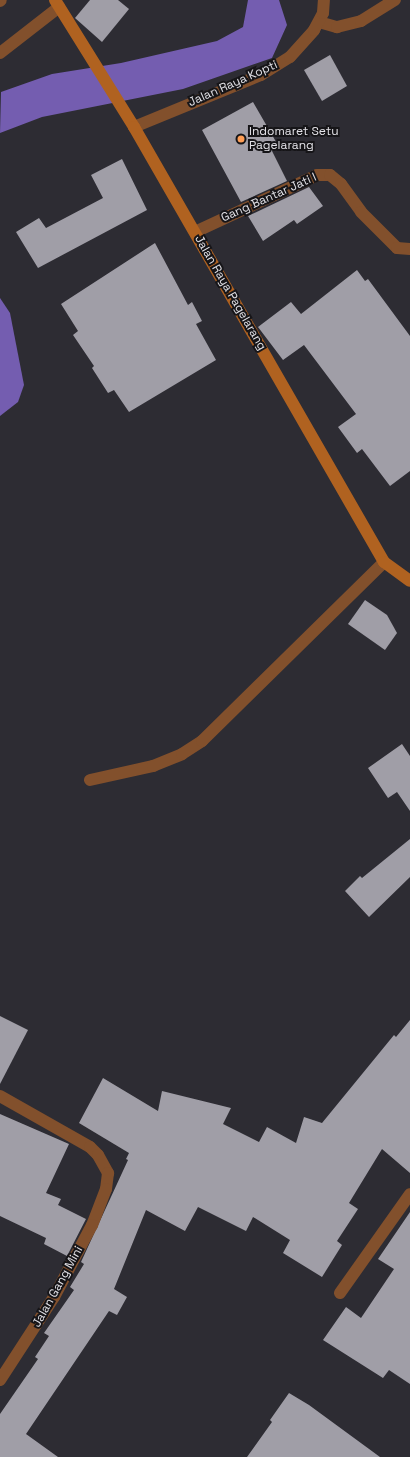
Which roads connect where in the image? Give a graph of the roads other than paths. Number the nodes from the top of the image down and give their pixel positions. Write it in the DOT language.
graph roads {
  1 [pos="324,0"];
  2 [pos="395,0"];
  3 [pos="57,3"];
  4 [pos="319,22"];
  5 [pos="1,51"];
  6 [pos="134,127"];
  7 [pos="195,232"];
  8 [pos="409,250"];
  9 [pos="384,562"];
  10 [pos="410,581"];
  11 [pos="90,780"];
  12 [pos="0,1096"];
  13 [pos="410,1194"];
  14 [pos="340,1293"];
  15 [pos="0,1380"];
  1 -- 4 [label="street, Jalan Raya Kopti"];
  2 -- 4 [label="street"];
  3 -- 5 [label="street"];
  3 -- 6 [label="street, Jalan Raya Pagelarang"];
  4 -- 6 [label="street, Jalan Raya Kopti"];
  6 -- 7 [label="street, Jalan Raya Pagelarang"];
  7 -- 8 [label="street, Gang Bantar Jati I"];
  7 -- 9 [label="street, Jalan Raya Pagelarang"];
  9 -- 10 [label="street, Jalan Raya Pagelarang"];
  9 -- 11 [label="street"];
  12 -- 15 [label="street, Jalan Gang Mini"];
  13 -- 14 [label="street"];
}
